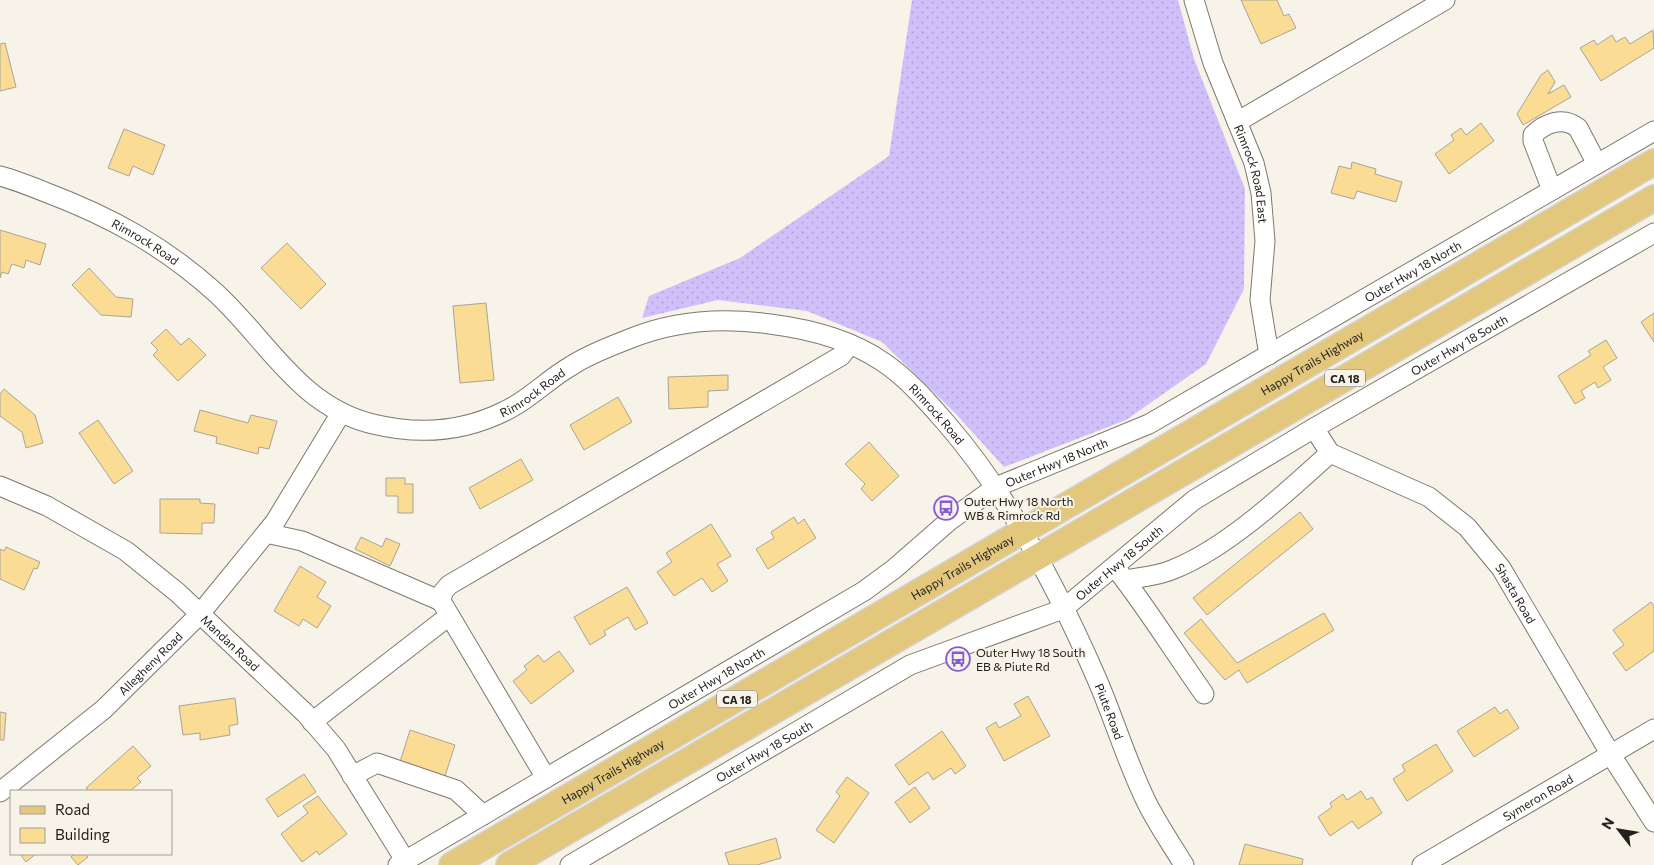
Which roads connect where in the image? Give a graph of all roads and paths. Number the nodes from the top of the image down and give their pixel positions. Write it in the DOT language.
graph roads {
  1 [pos="1194,0"];
  2 [pos="1445,0"];
  3 [pos="1237,122"];
  4 [pos="1654,131"];
  5 [pos="1654,162"];
  6 [pos="1597,164"];
  7 [pos="0,176"];
  8 [pos="1552,190"];
  9 [pos="1654,198"];
  10 [pos="1654,233"];
  11 [pos="850,344"];
  12 [pos="1269,355"];
  13 [pos="341,413"];
  14 [pos="1314,428"];
  15 [pos="1330,453"];
  16 [pos="0,486"];
  17 [pos="996,487"];
  18 [pos="1021,532"];
  19 [pos="266,533"];
  20 [pos="1036,558"];
  21 [pos="1120,573"];
  22 [pos="445,608"];
  23 [pos="1064,609"];
  24 [pos="199,615"];
  25 [pos="1204,694"];
  26 [pos="312,722"];
  27 [pos="1654,730"];
  28 [pos="1611,755"];
  29 [pos="352,776"];
  30 [pos="546,778"];
  31 [pos="0,792"];
  32 [pos="483,815"];
  33 [pos="1654,822"];
  34 [pos="401,862"];
  35 [pos="452,865"];
  36 [pos="509,865"];
  37 [pos="570,865"];
  38 [pos="1184,865"];
  39 [pos="1422,865"];
  1 -- 3 [label="street, Rimrock Road East"];
  2 -- 3 [label="street"];
  3 -- 12 [label="street, Rimrock Road East"];
  4 -- 6 [label="street, Outer Hwy 18 North"];
  5 -- 18 [label="main road, Happy Trails Highway / CA 18"];
  6 -- 8 [label="street, Outer Hwy 18 North"];
  6 -- 8 [label="street"];
  7 -- 13 [label="street, Rimrock Road"];
  8 -- 12 [label="street, Outer Hwy 18 North"];
  9 -- 20 [label="main road, CA 18"];
  10 -- 14 [label="street, Outer Hwy 18 South"];
  11 -- 13 [label="street, Rimrock Road"];
  11 -- 17 [label="street, Rimrock Road"];
  11 -- 22 [label="street"];
  12 -- 17 [label="street, Outer Hwy 18 North"];
  13 -- 19 [label="street, Allegheny Road"];
  14 -- 15 [label="street"];
  14 -- 21 [label="street, Outer Hwy 18 South"];
  15 -- 21 [label="street"];
  15 -- 28 [label="street, Shasta Road"];
  16 -- 24 [label="street, Mandan Road"];
  17 -- 18 [label="street, Rimrock Road"];
  17 -- 30 [label="street, Outer Hwy 18 North"];
  18 -- 20 [label="street, Rimrock Road"];
  18 -- 35 [label="main road, Happy Trails Highway / CA 18"];
  19 -- 22 [label="street"];
  19 -- 24 [label="street, Allegheny Road"];
  20 -- 23 [label="street, Piute Road"];
  20 -- 36 [label="main road, CA 18"];
  21 -- 23 [label="street, Outer Hwy 18 South"];
  21 -- 25 [label="street"];
  22 -- 26 [label="street"];
  22 -- 30 [label="street"];
  23 -- 37 [label="street, Outer Hwy 18 South"];
  23 -- 38 [label="street, Piute Road"];
  24 -- 26 [label="street, Mandan Road"];
  24 -- 31 [label="street, Allegheny Road"];
  26 -- 29 [label="street, Mandan Road"];
  27 -- 28 [label="street, Symeron Road"];
  28 -- 33 [label="street, Shasta Road"];
  28 -- 39 [label="street, Symeron Road"];
  29 -- 32 [label="street"];
  29 -- 34 [label="street, Mandan Road"];
  30 -- 32 [label="street, Outer Hwy 18 North"];
  32 -- 34 [label="street, Outer Hwy 18 North"];
}
